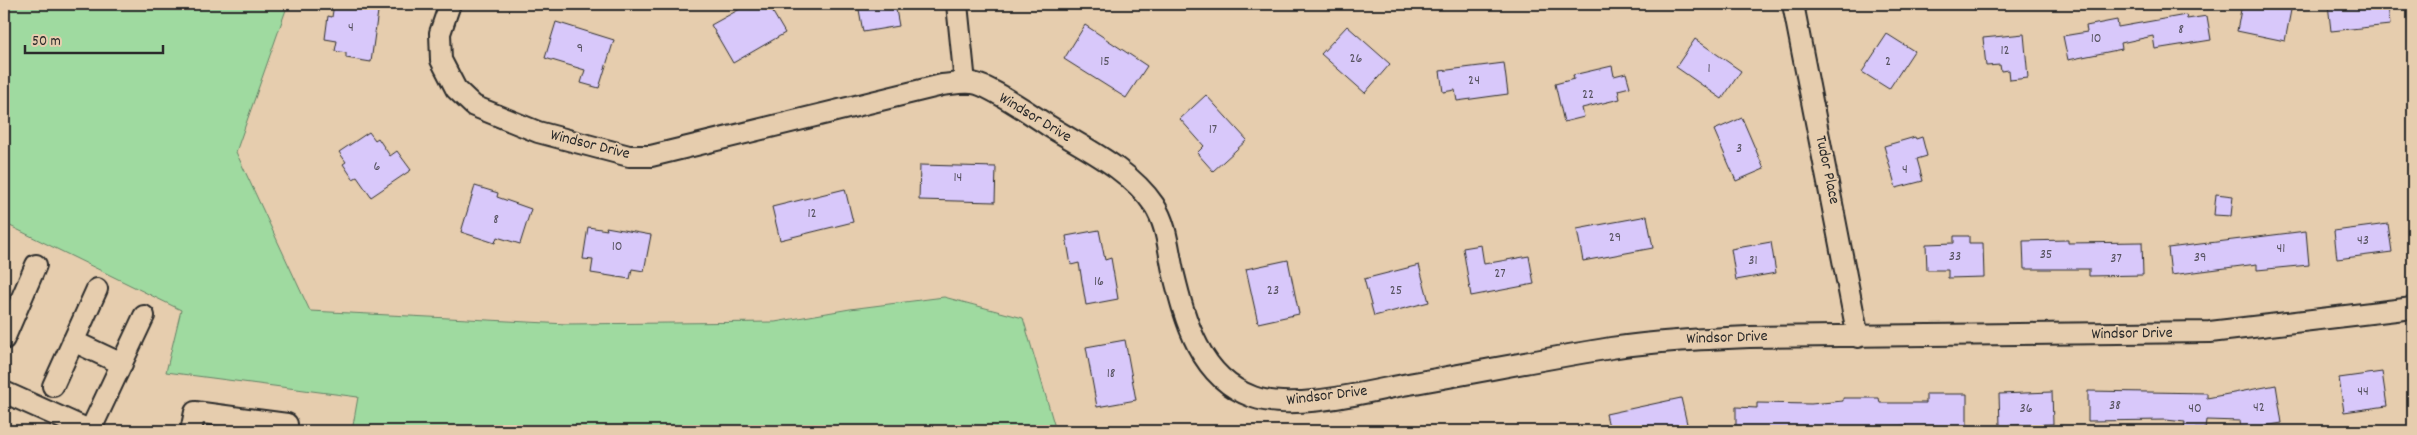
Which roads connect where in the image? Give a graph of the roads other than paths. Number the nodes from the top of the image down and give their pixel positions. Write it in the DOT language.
graph roads {
  1 [pos="450,4"];
  2 [pos="957,4"];
  3 [pos="1793,4"];
  4 [pos="965,83"];
  5 [pos="36,265"];
  6 [pos="97,289"];
  7 [pos="2413,308"];
  8 [pos="144,316"];
  9 [pos="1858,337"];
  10 [pos="4,339"];
  11 [pos="73,341"];
  12 [pos="122,364"];
  13 [pos="53,386"];
  14 [pos="4,392"];
  15 [pos="287,424"];
  16 [pos="91,431"];
  17 [pos="192,431"];
  1 -- 4 [label="street, Windsor Drive"];
  2 -- 4 [label="street"];
  3 -- 9 [label="street, Tudor Place"];
  4 -- 9 [label="street, Windsor Drive"];
  5 -- 10 [label="street"];
  6 -- 11 [label="street"];
  7 -- 9 [label="street, Windsor Drive"];
  8 -- 12 [label="street"];
  11 -- 12 [label="street"];
  11 -- 13 [label="street"];
  12 -- 16 [label="street"];
  14 -- 16 [label="street"];
  15 -- 17 [label="street"];
}
